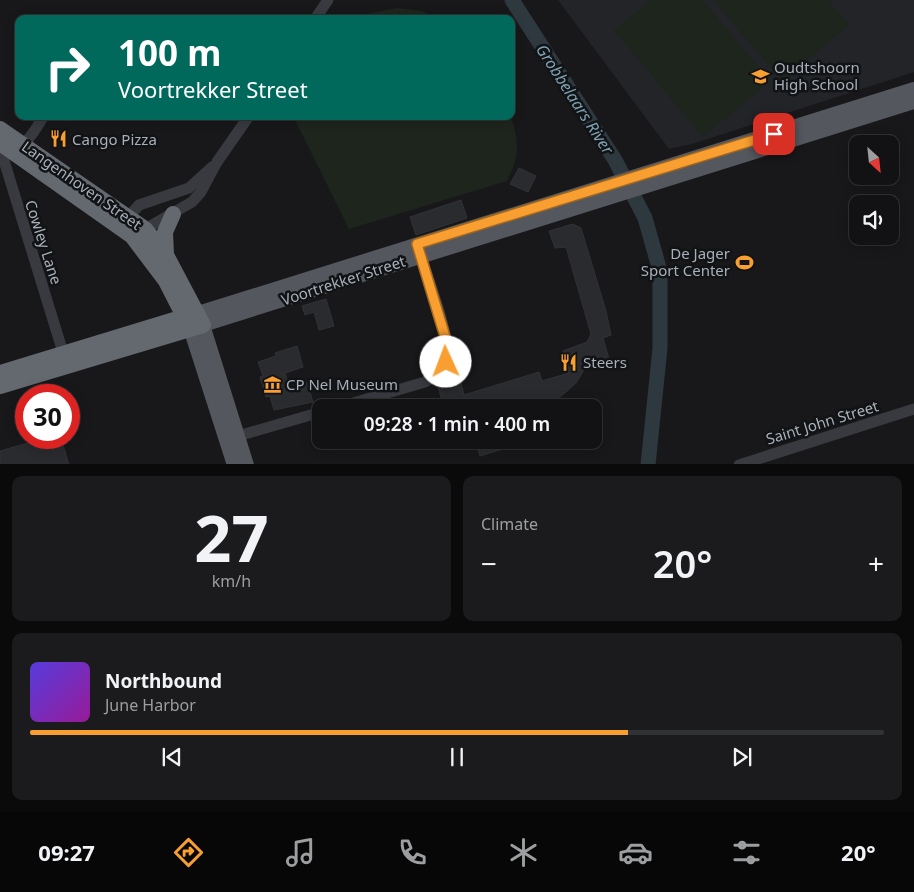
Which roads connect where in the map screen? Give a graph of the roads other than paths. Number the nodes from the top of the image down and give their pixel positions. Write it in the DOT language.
graph roads {
  1 [pos="328,0"];
  2 [pos="318,15"];
  3 [pos="914,90"];
  4 [pos="914,102"];
  5 [pos="41,120"];
  6 [pos="245,120"];
  7 [pos="0,129"];
  8 [pos="24,144"];
  9 [pos="3,145"];
  10 [pos="217,162"];
  11 [pos="654,177"];
  12 [pos="173,214"];
  13 [pos="131,227"];
  14 [pos="419,250"];
  15 [pos="166,255"];
  16 [pos="194,321"];
  17 [pos="65,360"];
  18 [pos="0,373"];
  19 [pos="0,386"];
  20 [pos="367,399"];
  21 [pos="914,409"];
  22 [pos="312,415"];
  23 [pos="238,436"];
  24 [pos="234,464"];
  25 [pos="247,464"];
  26 [pos="739,464"];
  1 -- 2 [label="street"];
  3 -- 11 [label="main road, Voortrekker Street"];
  4 -- 11 [label="main road, Voortrekker Street"];
  5 -- 8 [label="street"];
  6 -- 10 [label="street"];
  7 -- 8 [label="highway, Langenhoven Street"];
  8 -- 9 [label="street"];
  8 -- 13 [label="highway, Langenhoven Street"];
  9 -- 13 [label="highway, Langenhoven Street"];
  9 -- 17 [label="street, Cowley Lane"];
  10 -- 12 [label="street"];
  10 -- 13 [label="street"];
  11 -- 14 [label="main road, Voortrekker Street"];
  12 -- 13 [label="street"];
  12 -- 15 [label="highway"];
  13 -- 15 [label="highway, Langenhoven Street"];
  13 -- 16 [label="highway, Langenhoven Street"];
  14 -- 16 [label="main road, Voortrekker Street"];
  14 -- 20 [label="street"];
  15 -- 16 [label="highway, Langenhoven Street"];
  16 -- 17 [label="highway, Voortrekker Street"];
  16 -- 23 [label="main road"];
  16 -- 24 [label="main road"];
  17 -- 18 [label="highway, Voortrekker Street"];
  17 -- 19 [label="highway, Voortrekker Street"];
  21 -- 26 [label="street, Saint John Street"];
  22 -- 23 [label="street"];
  23 -- 25 [label="main road"];
}
